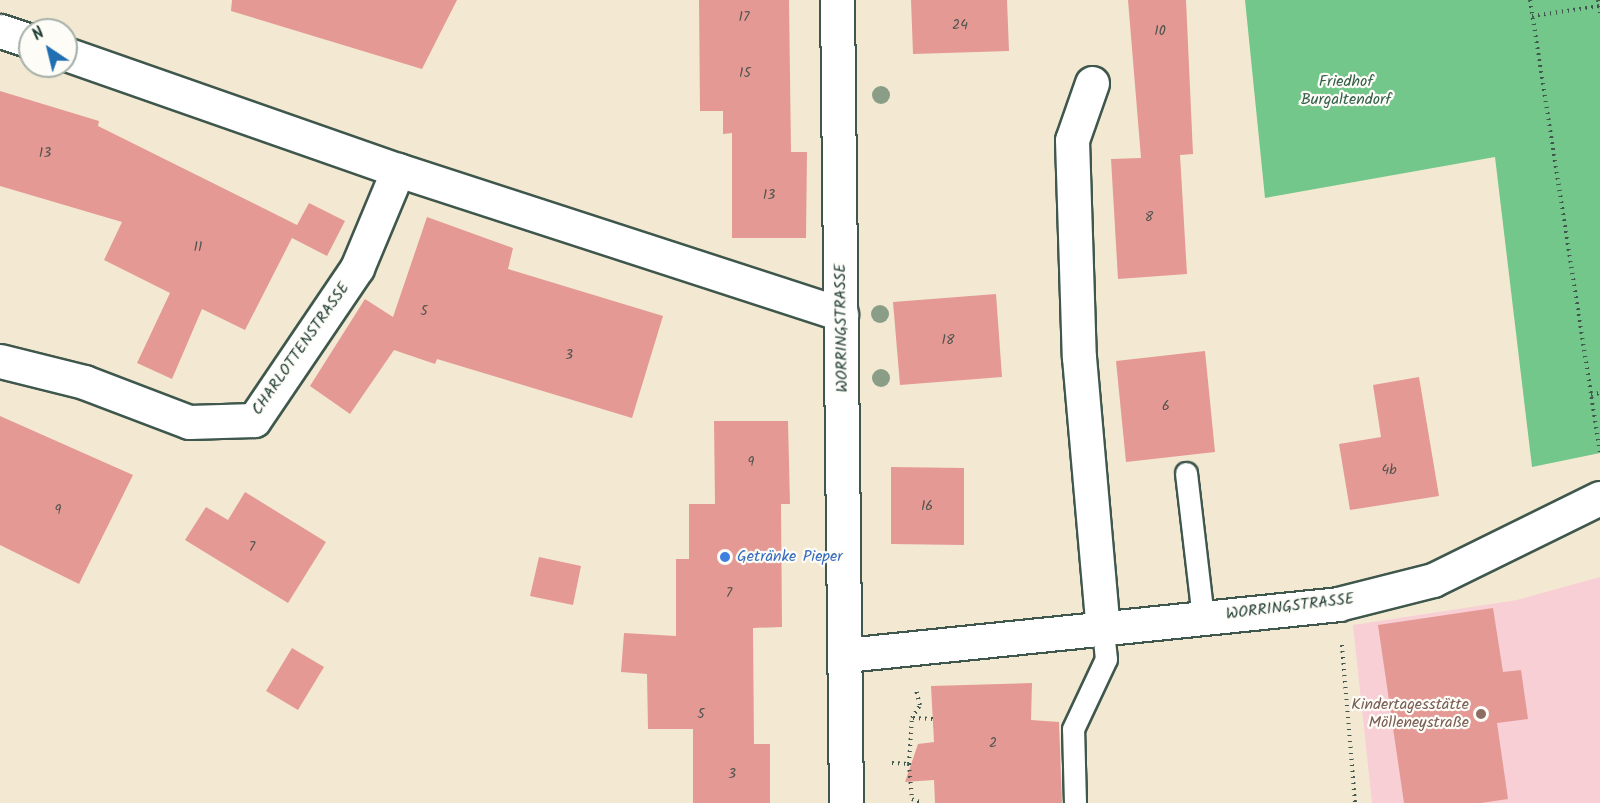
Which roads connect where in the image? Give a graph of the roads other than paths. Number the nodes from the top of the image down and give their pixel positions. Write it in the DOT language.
graph roads {
  1 [pos="837,0"];
  2 [pos="0,31"];
  3 [pos="18,37"];
  4 [pos="78,58"];
  5 [pos="1092,83"];
  6 [pos="398,170"];
  7 [pos="842,314"];
  8 [pos="0,361"];
  9 [pos="1186,473"];
  10 [pos="1600,498"];
  11 [pos="1203,618"];
  12 [pos="1103,629"];
  13 [pos="846,655"];
  14 [pos="846,803"];
  15 [pos="1075,803"];
  1 -- 7 [label="street, WORRINGSTRASSE"];
  2 -- 3 [label="street"];
  4 -- 6 [label="street"];
  5 -- 12 [label="street"];
  6 -- 7 [label="street"];
  6 -- 8 [label="street, CHARLOTTENSTRASSE"];
  7 -- 13 [label="street, WORRINGSTRASSE"];
  9 -- 11 [label="lane"];
  10 -- 11 [label="street, WORRINGSTRASSE"];
  11 -- 12 [label="street, WORRINGSTRASSE"];
  12 -- 13 [label="street, WORRINGSTRASSE"];
  12 -- 15 [label="lane"];
  13 -- 14 [label="street, WORRINGSTRASSE"];
}
